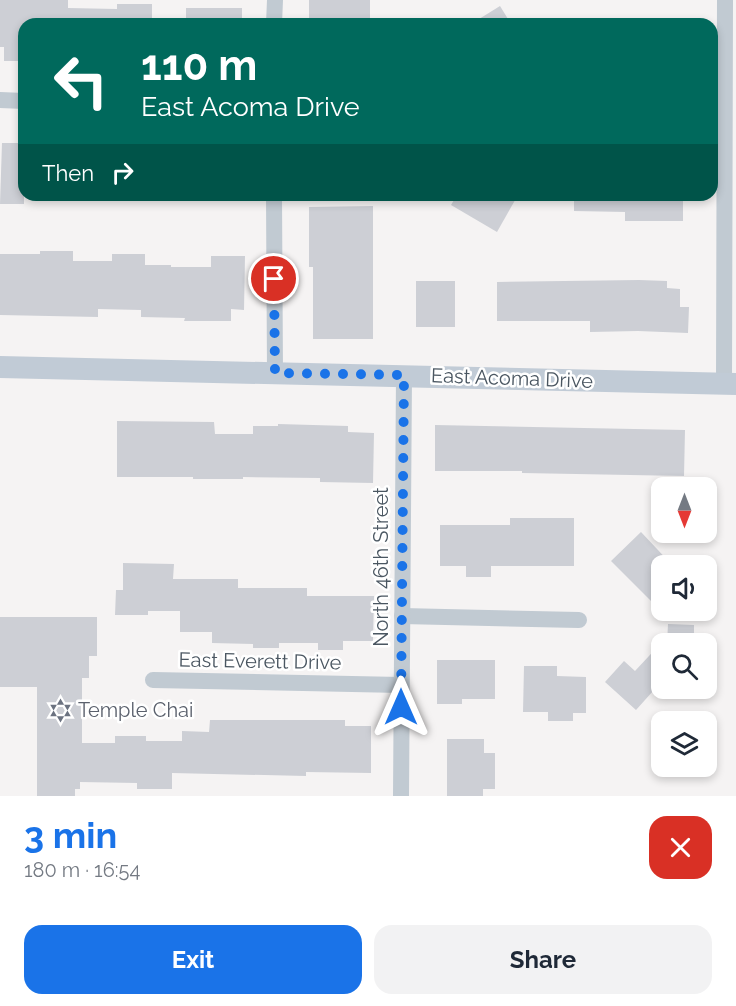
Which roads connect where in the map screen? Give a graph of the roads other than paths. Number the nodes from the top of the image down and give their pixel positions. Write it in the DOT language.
graph roads {
  1 [pos="274,0"];
  2 [pos="725,0"];
  3 [pos="274,18"];
  4 [pos="0,100"];
  5 [pos="18,101"];
  6 [pos="725,120"];
  7 [pos="274,201"];
  8 [pos="0,367"];
  9 [pos="275,373"];
  10 [pos="404,375"];
  11 [pos="730,384"];
  12 [pos="402,616"];
  13 [pos="579,620"];
  14 [pos="153,680"];
  15 [pos="401,685"];
  16 [pos="401,796"];
  1 -- 3 [label="street"];
  2 -- 6 [label="street"];
  4 -- 5 [label="street"];
  6 -- 11 [label="street"];
  7 -- 9 [label="street"];
  8 -- 9 [label="street, East Acoma Drive"];
  9 -- 10 [label="street, East Acoma Drive"];
  10 -- 11 [label="street, East Acoma Drive"];
  10 -- 12 [label="street, North 46th Street"];
  12 -- 13 [label="street"];
  12 -- 15 [label="street, North 46th Street"];
  14 -- 15 [label="street, East Everett Drive"];
  15 -- 16 [label="street, North 46th Street"];
}
